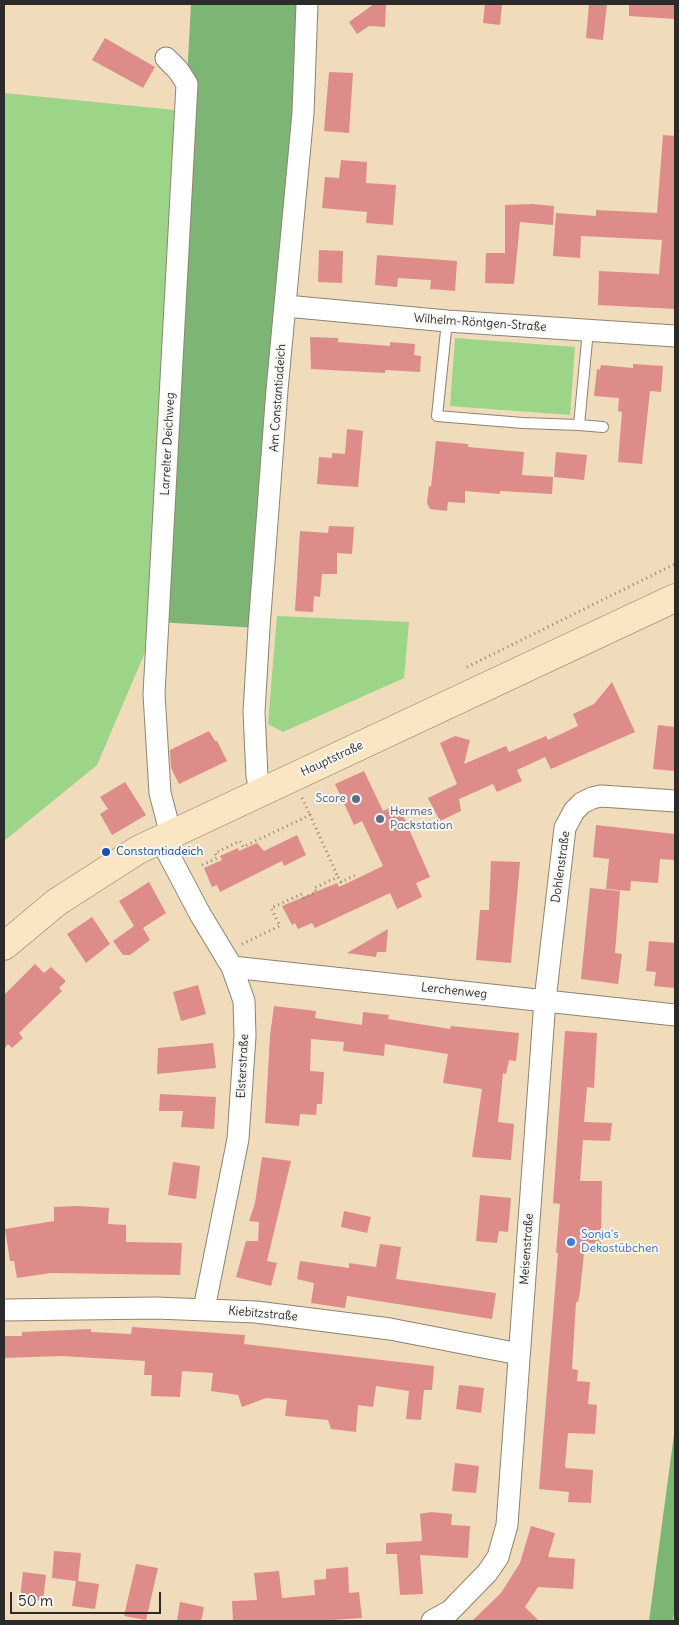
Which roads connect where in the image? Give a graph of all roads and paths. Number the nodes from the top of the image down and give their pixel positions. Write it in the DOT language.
graph roads {
  1 [pos="307,4"];
  2 [pos="166,58"];
  3 [pos="286,306"];
  4 [pos="447,321"];
  5 [pos="588,330"];
  6 [pos="675,336"];
  7 [pos="579,425"];
  8 [pos="603,426"];
  9 [pos="675,598"];
  10 [pos="261,792"];
  11 [pos="675,801"];
  12 [pos="166,838"];
  13 [pos="202,865"];
  14 [pos="356,875"];
  15 [pos="338,877"];
  16 [pos="4,946"];
  17 [pos="228,960"];
  18 [pos="545,1000"];
  19 [pos="675,1015"];
  20 [pos="204,1309"];
  21 [pos="4,1310"];
  22 [pos="519,1354"];
  23 [pos="432,1621"];
  1 -- 3 [label="street, Am Constantiadeich"];
  2 -- 12 [label="street, Larrelter Deichweg"];
  3 -- 4 [label="street, Wilhelm-Röntgen-Straße"];
  3 -- 10 [label="street, Am Constantiadeich"];
  4 -- 5 [label="street, Wilhelm-Röntgen-Straße"];
  4 -- 7 [label="lane"];
  5 -- 6 [label="street, Wilhelm-Röntgen-Straße"];
  5 -- 7 [label="lane"];
  7 -- 8 [label="lane"];
  9 -- 10 [label="street, Hauptstraße"];
  10 -- 12 [label="street, Hauptstraße"];
  11 -- 18 [label="street, Dohlenstraße"];
  12 -- 16 [label="street, Hauptstraße"];
  12 -- 17 [label="street, Elsterstraße"];
  13 -- 15 [label="path"];
  14 -- 15 [label="path"];
  15 -- 17 [label="path"];
  17 -- 18 [label="street, Lerchenweg"];
  17 -- 20 [label="street, Elsterstraße"];
  18 -- 19 [label="street, Lerchenweg"];
  18 -- 22 [label="street, Meisenstraße"];
  20 -- 21 [label="street, Kiebitzstraße"];
  20 -- 22 [label="street, Kiebitzstraße"];
  22 -- 23 [label="street, Meisenstraße"];
}
